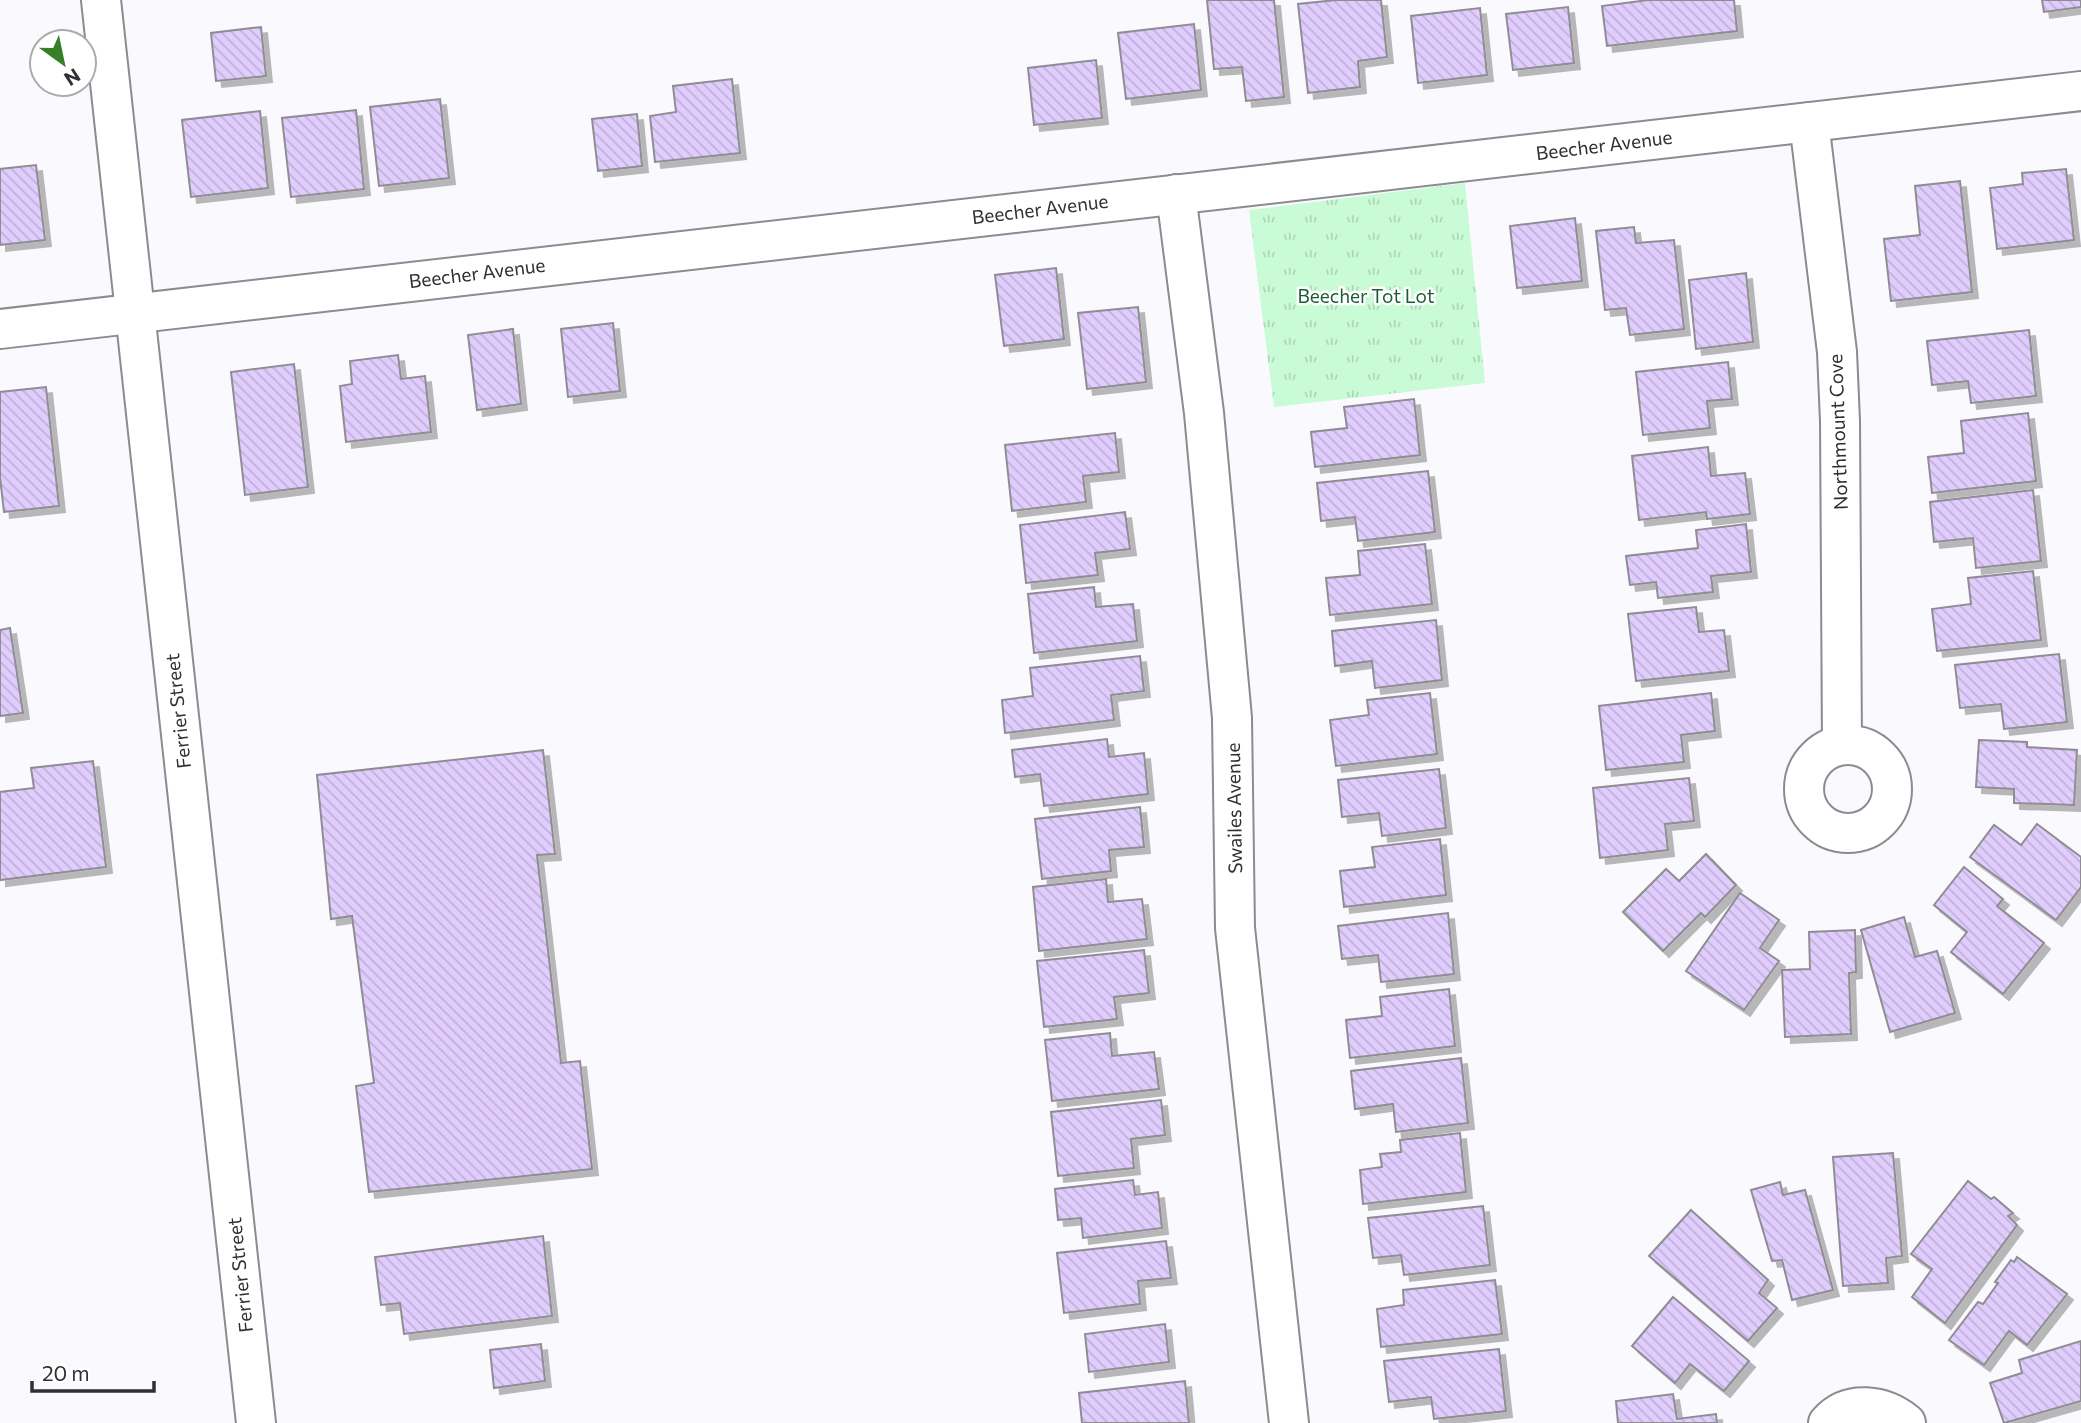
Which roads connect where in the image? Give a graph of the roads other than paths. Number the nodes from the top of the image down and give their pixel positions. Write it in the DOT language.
graph roads {
  1 [pos="101,0"];
  2 [pos="2081,91"];
  3 [pos="1809,122"];
  4 [pos="1176,194"];
  5 [pos="135,313"];
  6 [pos="0,328"];
  7 [pos="1842,744"];
  8 [pos="256,1423"];
  9 [pos="1289,1423"];
  10 [pos="1828,1423"];
  11 [pos="1906,1423"];
  1 -- 5 [label="street, Ferrier Street"];
  2 -- 3 [label="street, Beecher Avenue"];
  3 -- 4 [label="street, Beecher Avenue"];
  3 -- 7 [label="street, Northmount Cove"];
  4 -- 5 [label="street, Beecher Avenue"];
  4 -- 9 [label="street, Swailes Avenue"];
  5 -- 6 [label="street, Beecher Avenue"];
  5 -- 8 [label="street, Ferrier Street"];
  10 -- 11 [label="street"];
}
